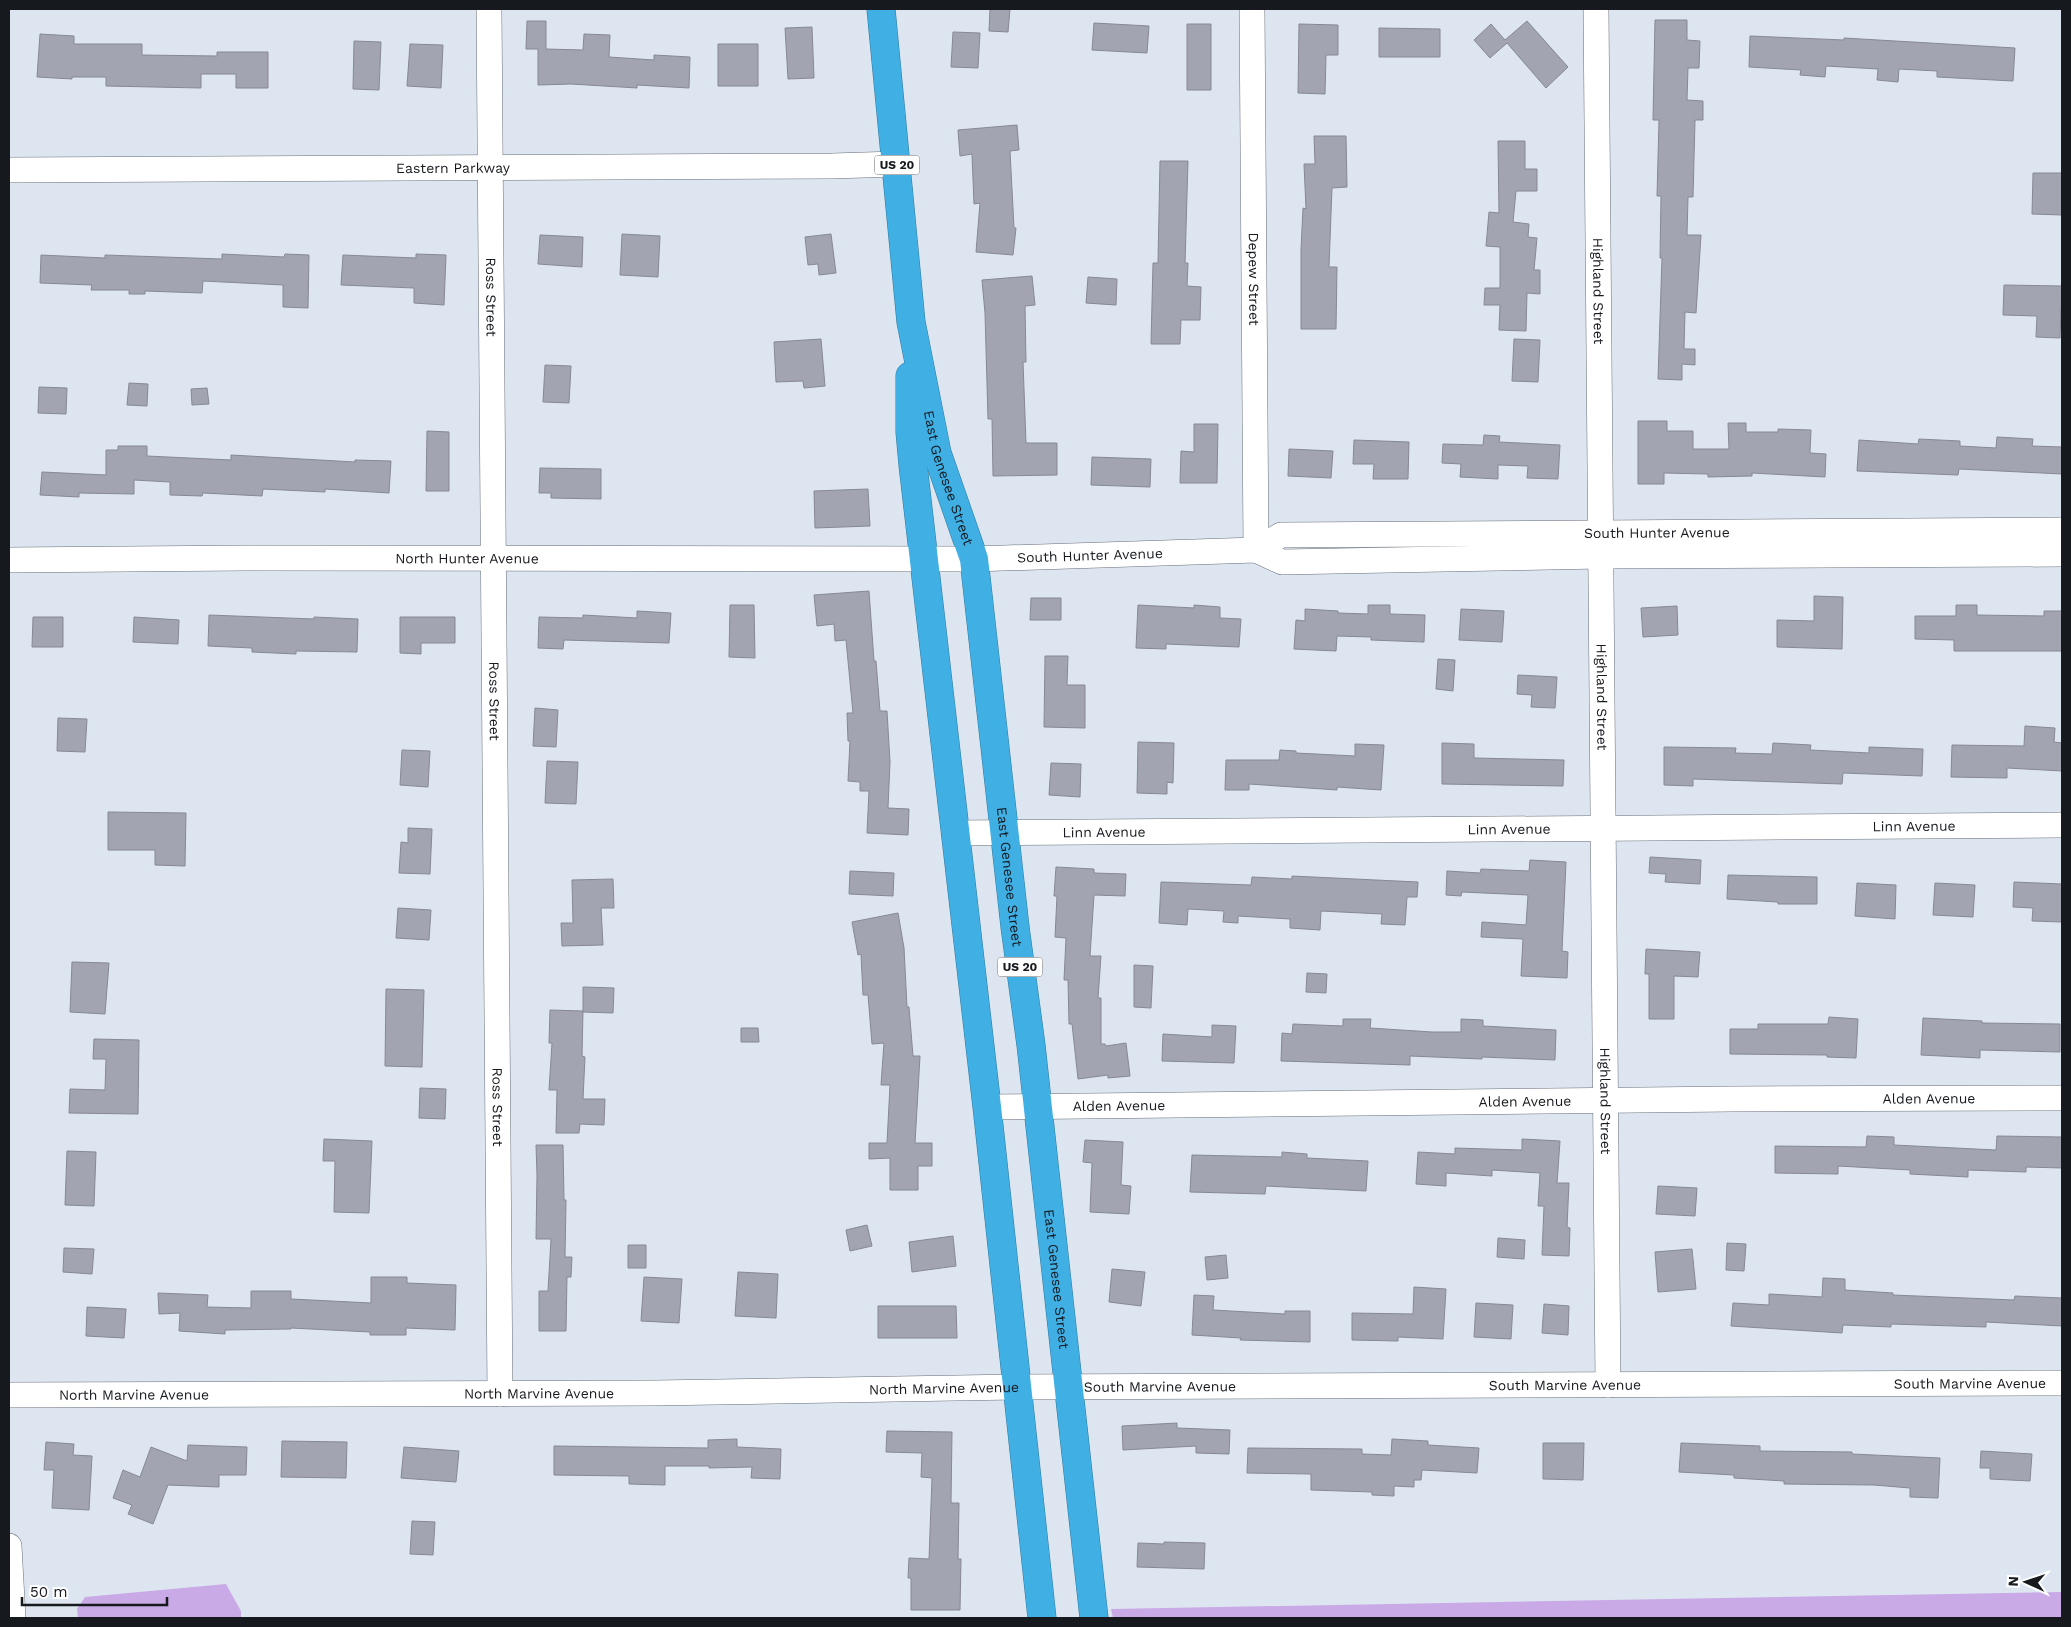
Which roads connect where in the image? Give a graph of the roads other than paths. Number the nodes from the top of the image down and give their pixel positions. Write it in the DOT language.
graph roads {
  1 [pos="489,9"];
  2 [pos="881,9"];
  3 [pos="1252,9"];
  4 [pos="1596,9"];
  5 [pos="896,164"];
  6 [pos="491,168"];
  7 [pos="9,170"];
  8 [pos="911,322"];
  9 [pos="2062,530"];
  10 [pos="1601,545"];
  11 [pos="1256,550"];
  12 [pos="2062,554"];
  13 [pos="494,558"];
  14 [pos="9,560"];
  15 [pos="925,560"];
  16 [pos="974,560"];
  17 [pos="2062,825"];
  18 [pos="1603,827"];
  19 [pos="1005,832"];
  20 [pos="955,834"];
  21 [pos="2062,1098"];
  22 [pos="1605,1101"];
  23 [pos="1037,1106"];
  24 [pos="987,1107"];
  25 [pos="2062,1383"];
  26 [pos="1608,1385"];
  27 [pos="1016,1388"];
  28 [pos="1068,1388"];
  29 [pos="500,1394"];
  30 [pos="9,1395"];
  31 [pos="9,1546"];
  32 [pos="13,1618"];
  33 [pos="1042,1618"];
  34 [pos="1094,1618"];
  1 -- 6 [label="street, Ross Street"];
  2 -- 5 [label="highway, East Genesee Street / US 20"];
  3 -- 11 [label="street, Depew Street"];
  4 -- 10 [label="street, Highland Street"];
  5 -- 6 [label="street, Eastern Parkway"];
  5 -- 8 [label="highway, East Genesee Street / US 20"];
  6 -- 7 [label="street, Eastern Parkway"];
  6 -- 13 [label="street, Ross Street"];
  8 -- 15 [label="highway, East Genesee Street / US 20"];
  8 -- 16 [label="highway, East Genesee Street / US 20"];
  9 -- 10 [label="street, South Hunter Avenue"];
  10 -- 11 [label="street, South Hunter Avenue"];
  10 -- 12 [label="street, South Hunter Avenue"];
  10 -- 18 [label="street, Highland Street"];
  11 -- 16 [label="street, South Hunter Avenue"];
  13 -- 14 [label="street, North Hunter Avenue"];
  13 -- 15 [label="street, North Hunter Avenue"];
  13 -- 29 [label="street, Ross Street"];
  15 -- 16 [label="street, South Hunter Avenue"];
  15 -- 20 [label="highway, East Genesee Street / US 20"];
  16 -- 19 [label="highway, East Genesee Street / US 20"];
  17 -- 18 [label="street, Linn Avenue"];
  18 -- 19 [label="street, Linn Avenue"];
  18 -- 22 [label="street, Highland Street"];
  19 -- 20 [label="street, Linn Avenue"];
  19 -- 23 [label="highway, East Genesee Street / US 20"];
  20 -- 24 [label="highway, East Genesee Street / US 20"];
  21 -- 22 [label="street, Alden Avenue"];
  22 -- 23 [label="street, Alden Avenue"];
  22 -- 26 [label="street, Highland Street"];
  23 -- 24 [label="street, Alden Avenue"];
  23 -- 28 [label="highway, East Genesee Street / US 20"];
  24 -- 27 [label="highway, East Genesee Street / US 20"];
  25 -- 26 [label="street, South Marvine Avenue"];
  26 -- 28 [label="street, South Marvine Avenue"];
  27 -- 28 [label="street, North Marvine Avenue"];
  27 -- 29 [label="street, North Marvine Avenue"];
  27 -- 33 [label="highway, East Genesee Street / US 20"];
  28 -- 34 [label="highway, East Genesee Street / US 20"];
  29 -- 30 [label="street, North Marvine Avenue"];
  31 -- 32 [label="street"];
}
